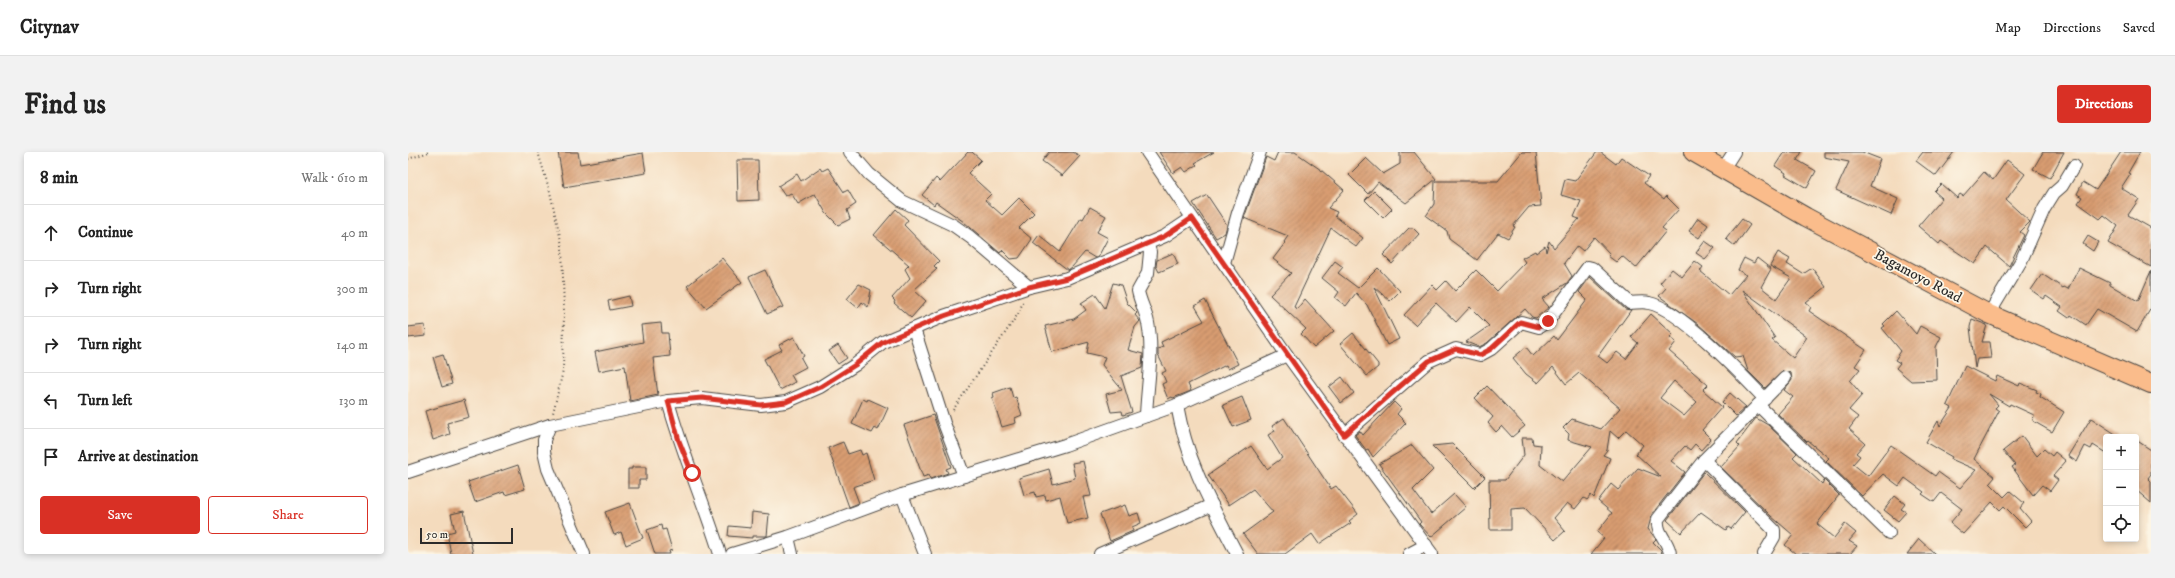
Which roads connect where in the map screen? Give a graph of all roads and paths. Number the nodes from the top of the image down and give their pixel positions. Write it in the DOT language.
graph roads {
  1 [pos="429,152"];
  2 [pos="538,152"];
  3 [pos="850,152"];
  4 [pos="1147,152"];
  5 [pos="1260,152"];
  6 [pos="1693,152"];
  7 [pos="1734,152"];
  8 [pos="408,159"];
  9 [pos="2074,166"];
  10 [pos="1723,169"];
  11 [pos="1192,218"];
  12 [pos="1146,243"];
  13 [pos="1224,263"];
  14 [pos="1025,289"];
  15 [pos="1989,314"];
  16 [pos="914,329"];
  17 [pos="1287,355"];
  18 [pos="1784,378"];
  19 [pos="2151,384"];
  20 [pos="668,401"];
  21 [pos="1761,402"];
  22 [pos="1177,405"];
  23 [pos="1146,416"];
  24 [pos="944,422"];
  25 [pos="550,426"];
  26 [pos="1344,435"];
  27 [pos="1704,460"];
  28 [pos="408,472"];
  29 [pos="964,476"];
  30 [pos="902,495"];
  31 [pos="1212,505"];
  32 [pos="1889,533"];
  33 [pos="788,537"];
  34 [pos="1429,549"];
  35 [pos="584,554"];
  36 [pos="720,554"];
  37 [pos="732,554"];
  38 [pos="792,554"];
  39 [pos="925,554"];
  40 [pos="1100,554"];
  41 [pos="1237,554"];
  42 [pos="1409,554"];
  43 [pos="1670,554"];
  44 [pos="1764,554"];
  1 -- 8 [label="path"];
  2 -- 25 [label="path"];
  3 -- 14 [label="street"];
  4 -- 11 [label="street"];
  5 -- 13 [label="street"];
  6 -- 10 [label="highway, Bagamoyo Road"];
  7 -- 10 [label="street"];
  9 -- 15 [label="street"];
  10 -- 15 [label="highway, Bagamoyo Road"];
  11 -- 12 [label="street"];
  11 -- 13 [label="street"];
  12 -- 14 [label="street"];
  12 -- 23 [label="street"];
  13 -- 17 [label="street"];
  14 -- 16 [label="street"];
  14 -- 24 [label="path"];
  15 -- 19 [label="highway, Bagamoyo Road"];
  16 -- 20 [label="street"];
  16 -- 24 [label="street"];
  17 -- 22 [label="street"];
  17 -- 26 [label="street"];
  18 -- 21 [label="street"];
  20 -- 25 [label="street"];
  20 -- 36 [label="street"];
  21 -- 26 [label="street"];
  21 -- 27 [label="street"];
  21 -- 32 [label="street"];
  22 -- 23 [label="street"];
  22 -- 31 [label="street"];
  23 -- 29 [label="street"];
  24 -- 29 [label="street"];
  25 -- 28 [label="street"];
  25 -- 35 [label="street"];
  26 -- 34 [label="street"];
  27 -- 43 [label="street"];
  27 -- 44 [label="street"];
  29 -- 30 [label="street"];
  30 -- 33 [label="street"];
  30 -- 39 [label="street"];
  31 -- 40 [label="street"];
  31 -- 41 [label="street"];
  33 -- 37 [label="street"];
  33 -- 38 [label="street"];
  34 -- 42 [label="street"];
}
